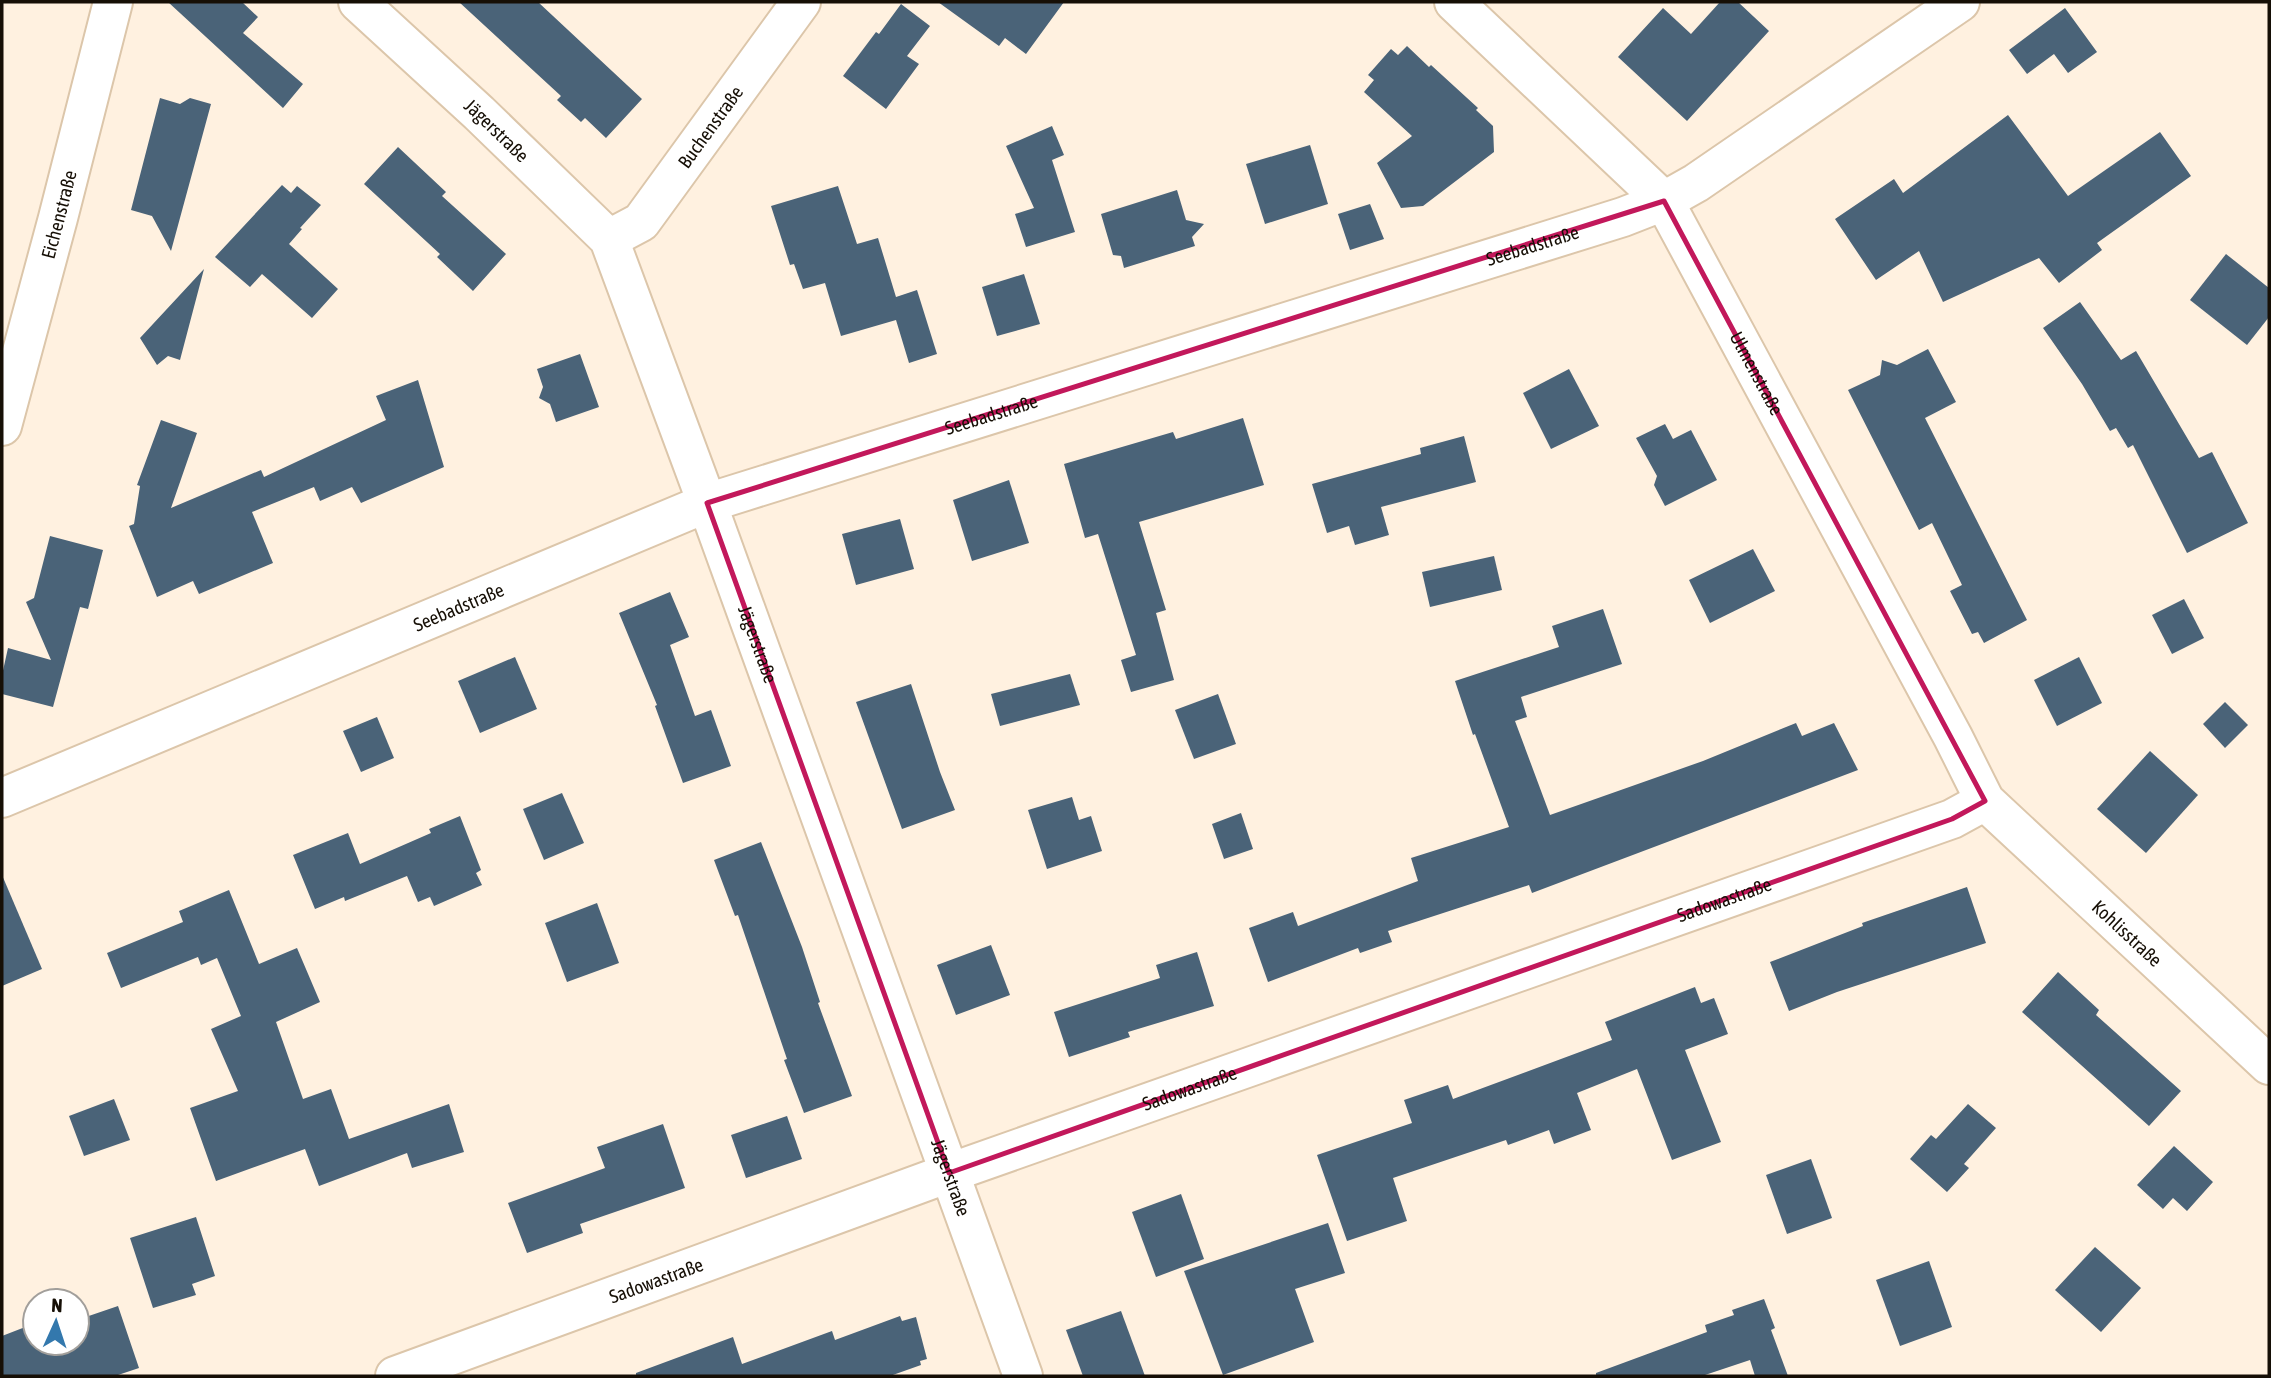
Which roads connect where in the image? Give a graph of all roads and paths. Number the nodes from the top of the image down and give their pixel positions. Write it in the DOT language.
graph roads {
  1 [pos="113,2"];
  2 [pos="358,2"];
  3 [pos="801,2"];
  4 [pos="1454,2"];
  5 [pos="1960,2"];
  6 [pos="1664,201"];
  7 [pos="609,239"];
  8 [pos="2,426"];
  9 [pos="707,503"];
  10 [pos="2,798"];
  11 [pos="1985,801"];
  12 [pos="2269,1065"];
  13 [pos="949,1172"];
  14 [pos="395,1376"];
  15 [pos="1023,1376"];
  1 -- 8 [label="street, Eichenstraße"];
  2 -- 7 [label="street, Jägerstraße"];
  3 -- 7 [label="street, Buchenstraße"];
  4 -- 6 [label="street, Ulmenstraße"];
  5 -- 6 [label="street, Seebadstraße"];
  6 -- 9 [label="street, Seebadstraße"];
  6 -- 11 [label="street, Ulmenstraße"];
  7 -- 9 [label="street, Jägerstraße"];
  9 -- 10 [label="street, Seebadstraße"];
  9 -- 13 [label="street, Jägerstraße"];
  11 -- 12 [label="street, Kohlisstraße"];
  11 -- 13 [label="street, Sadowastraße"];
  13 -- 14 [label="street, Sadowastraße"];
  13 -- 15 [label="street, Jägerstraße"];
}
